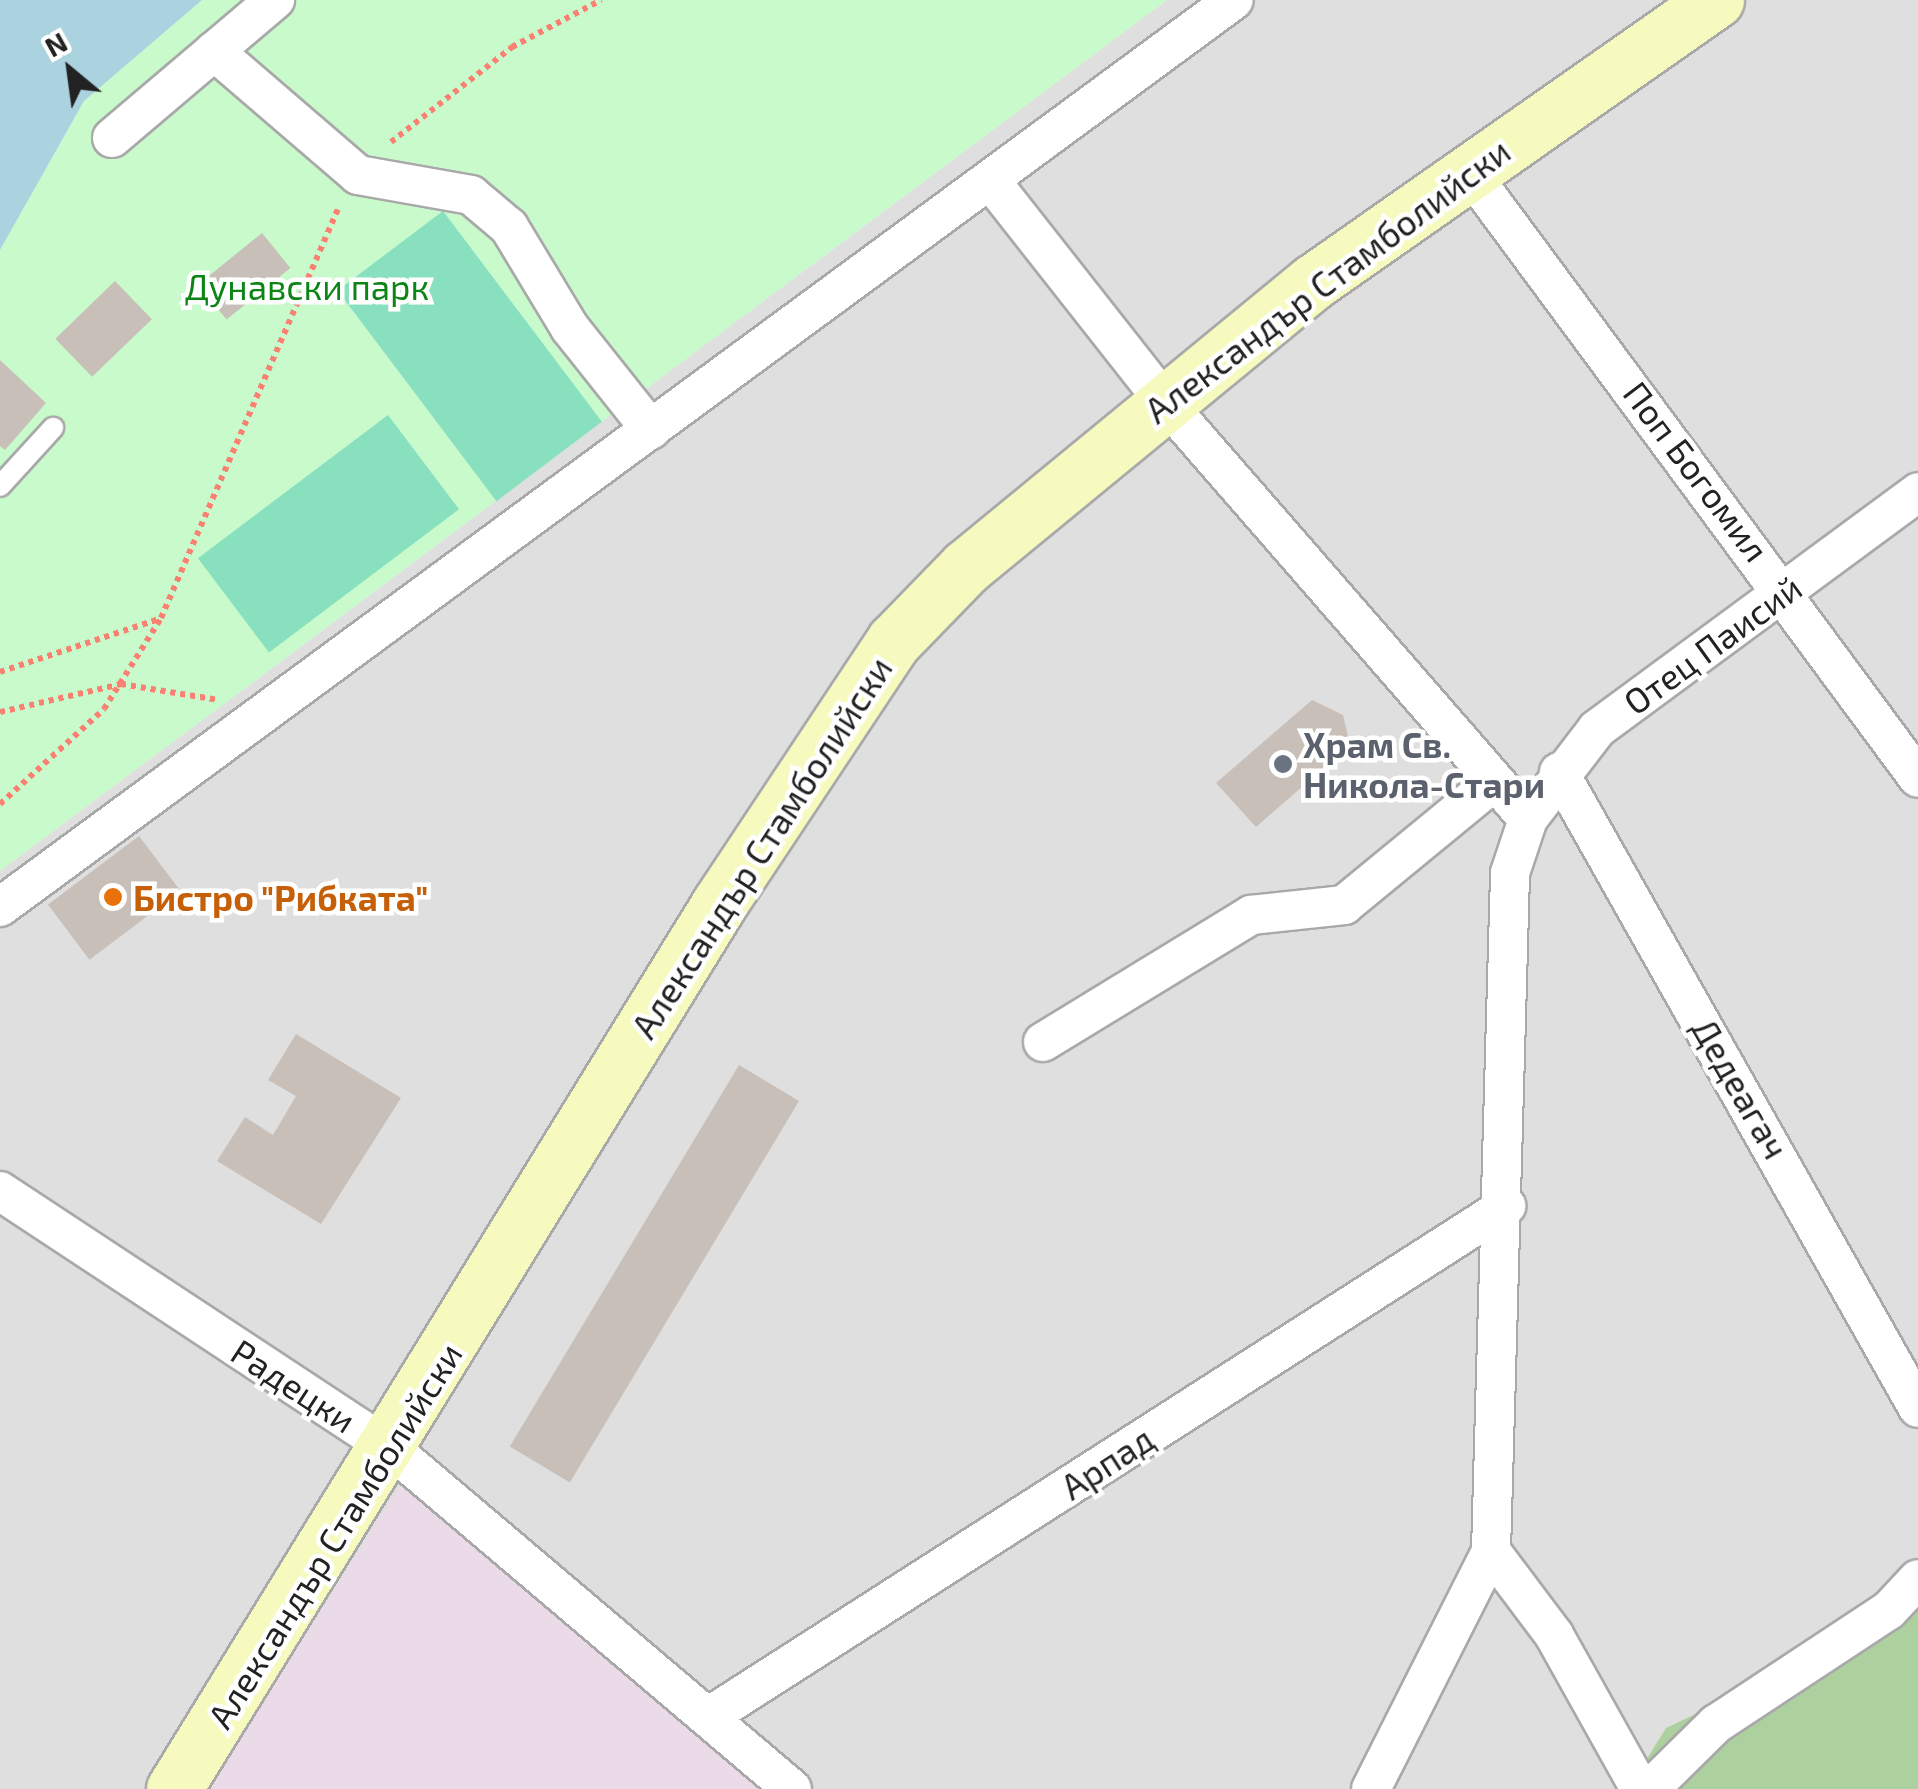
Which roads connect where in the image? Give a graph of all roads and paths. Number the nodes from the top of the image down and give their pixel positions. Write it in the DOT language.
graph roads {
  1 [pos="275,0"];
  2 [pos="601,0"];
  3 [pos="1234,0"];
  4 [pos="1716,0"];
  5 [pos="214,50"];
  6 [pos="112,138"];
  7 [pos="1468,170"];
  8 [pos="358,175"];
  9 [pos="990,180"];
  10 [pos="1164,401"];
  11 [pos="53,428"];
  12 [pos="652,430"];
  13 [pos="0,486"];
  14 [pos="1918,492"];
  15 [pos="1787,589"];
  16 [pos="161,618"];
  17 [pos="0,672"];
  18 [pos="121,684"];
  19 [pos="268,711"];
  20 [pos="0,712"];
  21 [pos="1559,772"];
  22 [pos="1918,778"];
  23 [pos="1495,781"];
  24 [pos="0,804"];
  25 [pos="1528,819"];
  26 [pos="0,907"];
  27 [pos="1043,1042"];
  28 [pos="0,1192"];
  29 [pos="1506,1206"];
  30 [pos="1918,1408"];
  31 [pos="390,1448"];
  32 [pos="1491,1551"];
  33 [pos="1918,1579"];
  34 [pos="708,1717"];
  35 [pos="174,1789"];
  36 [pos="792,1789"];
  37 [pos="1371,1789"];
  38 [pos="1640,1789"];
  39 [pos="1650,1789"];
  1 -- 5 [label="street"];
  2 -- 8 [label="path"];
  3 -- 9 [label="street"];
  4 -- 7 [label="main road, Александър Стамболийски"];
  5 -- 6 [label="street"];
  5 -- 8 [label="street"];
  7 -- 10 [label="main road, Александър Стамболийски"];
  7 -- 15 [label="street, Поп Богомил"];
  8 -- 12 [label="street"];
  8 -- 16 [label="path"];
  9 -- 10 [label="street"];
  9 -- 12 [label="street"];
  10 -- 23 [label="street"];
  10 -- 31 [label="main road, Александър Стамболийски"];
  11 -- 13 [label="lane"];
  12 -- 19 [label="street"];
  14 -- 15 [label="street, Отец Паисий"];
  15 -- 21 [label="street, Отец Паисий"];
  15 -- 22 [label="street, Поп Богомил"];
  16 -- 17 [label="path"];
  16 -- 18 [label="path"];
  18 -- 19 [label="path"];
  18 -- 20 [label="path"];
  18 -- 24 [label="path"];
  19 -- 26 [label="street"];
  21 -- 25 [label="street, Отец Паисий"];
  21 -- 30 [label="street, Дедеагач"];
  23 -- 25 [label="street"];
  23 -- 27 [label="street"];
  25 -- 29 [label="street, Отец Паисий"];
  28 -- 31 [label="street, Радецки"];
  29 -- 32 [label="street, Отец Паисий"];
  29 -- 34 [label="street, Арпад"];
  31 -- 34 [label="street, Радецки"];
  31 -- 35 [label="main road, Александър Стамболийски"];
  32 -- 37 [label="street"];
  32 -- 38 [label="street"];
  33 -- 39 [label="street"];
  34 -- 36 [label="street, Радецки"];
}
